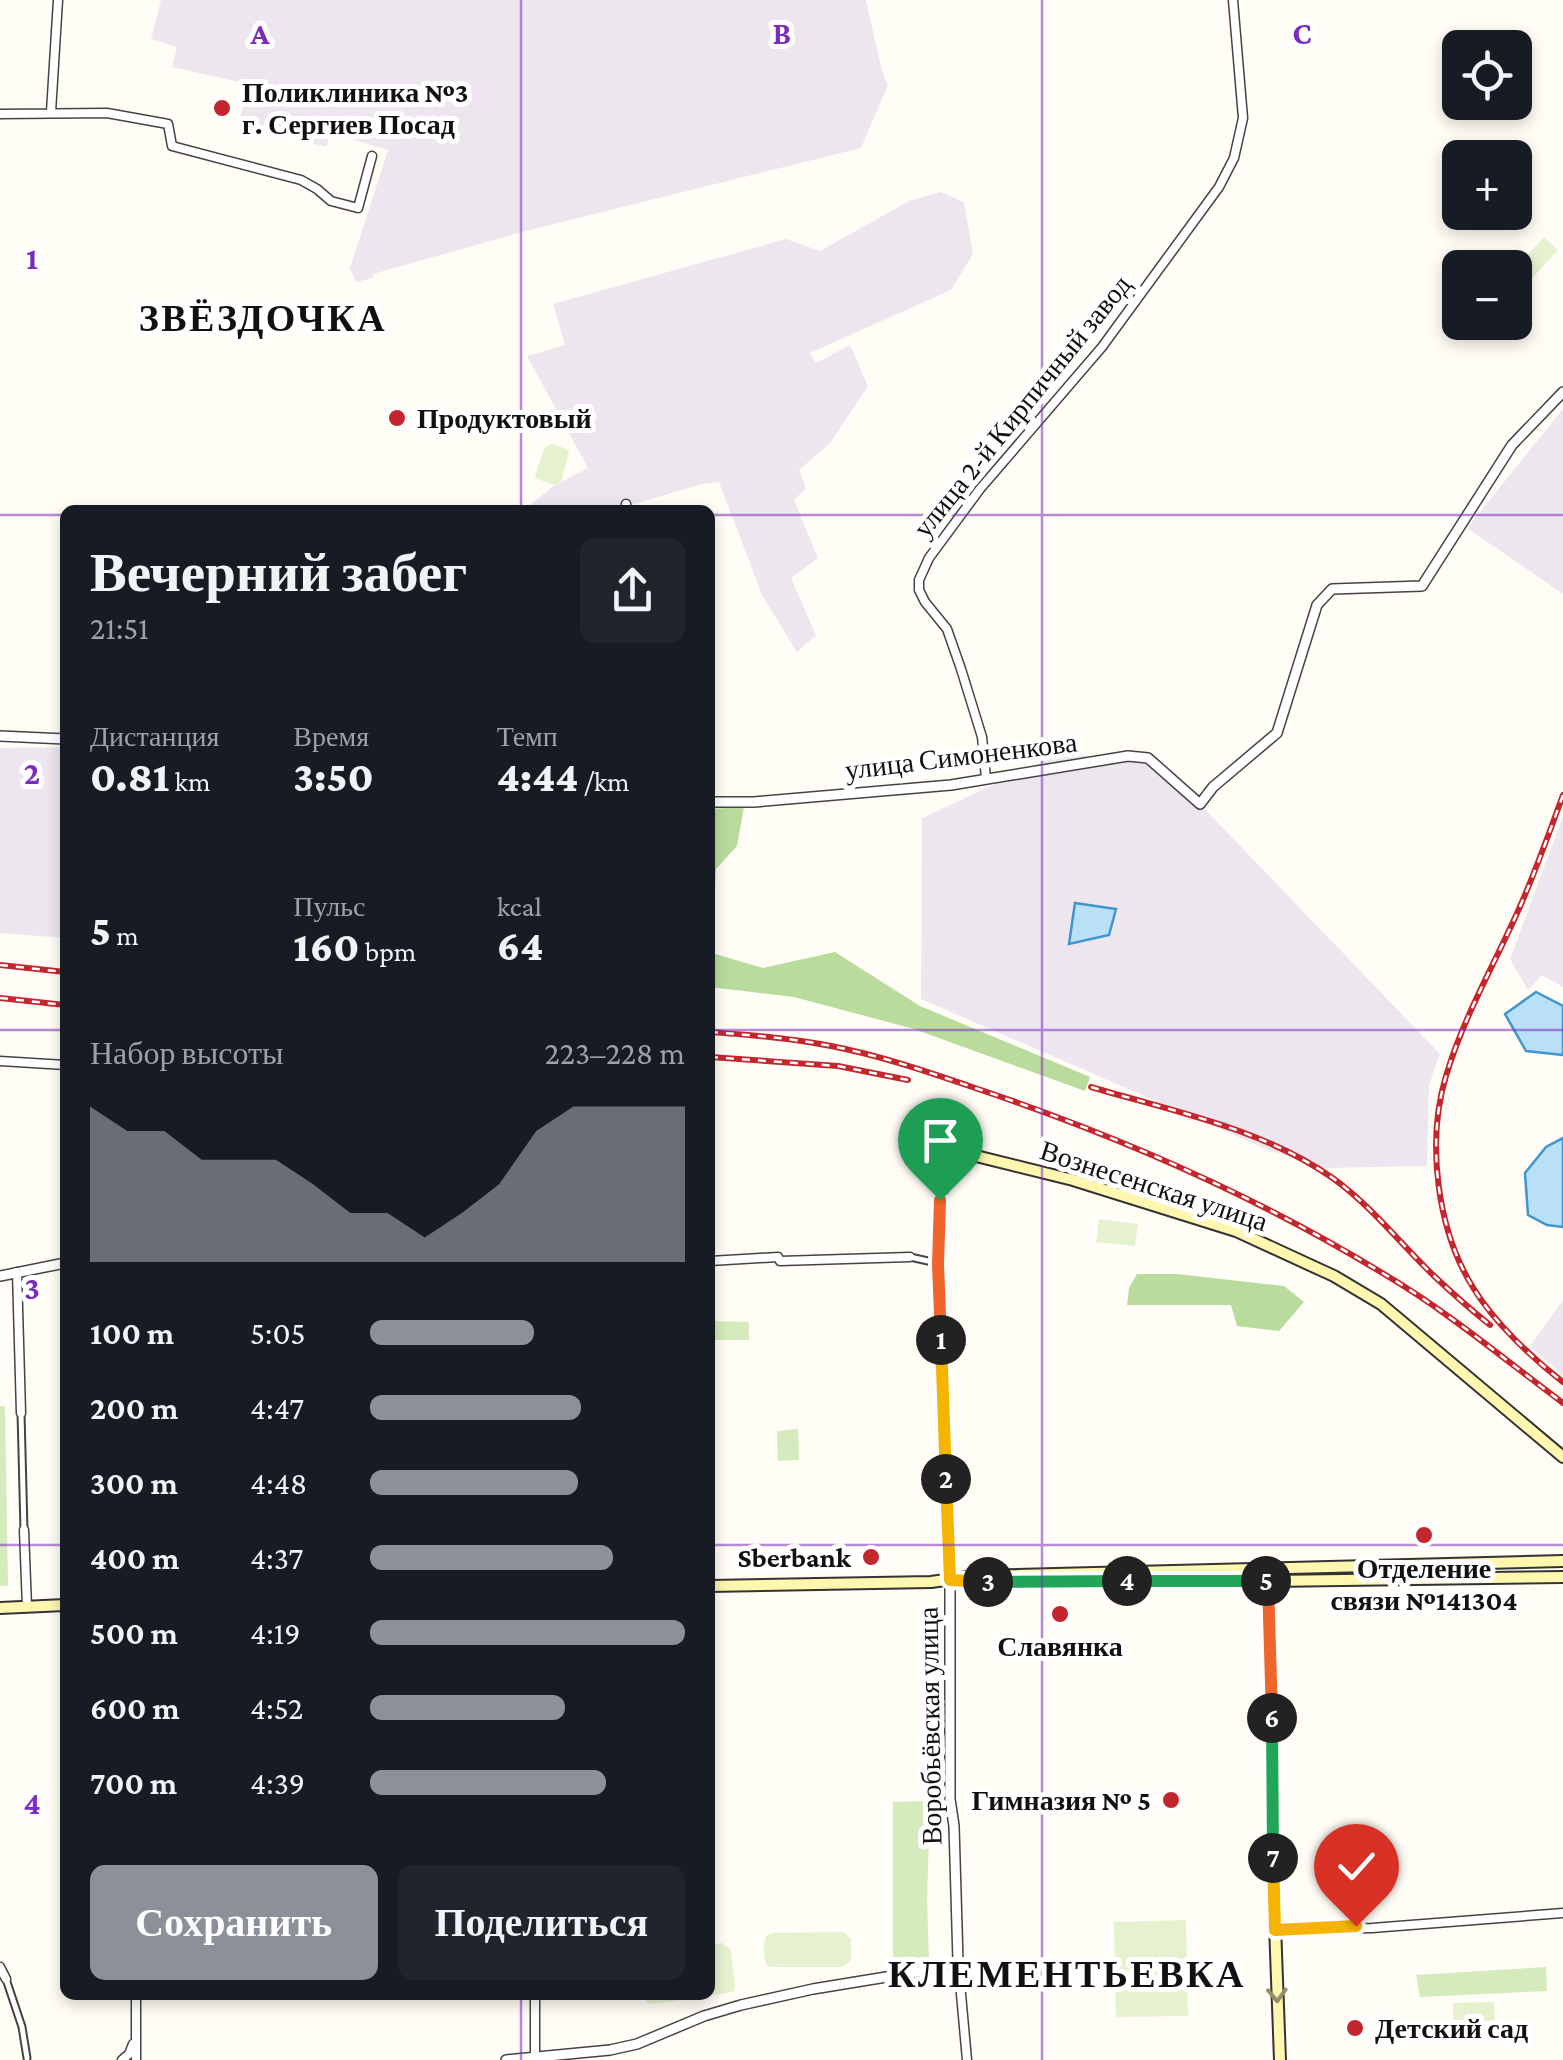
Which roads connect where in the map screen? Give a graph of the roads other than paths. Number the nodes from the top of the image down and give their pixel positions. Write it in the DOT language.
graph roads {
  1 [pos="58,0"];
  2 [pos="1233,0"];
  3 [pos="51,112"];
  4 [pos="0,114"];
  5 [pos="372,156"];
  6 [pos="1563,392"];
  7 [pos="0,736"];
  8 [pos="60,739"];
  9 [pos="986,778"];
  10 [pos="715,802"];
  11 [pos="0,1061"];
  12 [pos="60,1064"];
  13 [pos="962,1159"];
  14 [pos="910,1257"];
  15 [pos="715,1261"];
  16 [pos="60,1264"];
  17 [pos="938,1264"];
  18 [pos="17,1272"];
  19 [pos="0,1276"];
  20 [pos="21,1413"];
  21 [pos="1563,1458"];
  22 [pos="24,1530"];
  23 [pos="1563,1561"];
  24 [pos="1563,1577"];
  25 [pos="950,1580"];
  26 [pos="1268,1581"];
  27 [pos="715,1586"];
  28 [pos="60,1605"];
  29 [pos="26,1607"];
  30 [pos="0,1608"];
  31 [pos="1563,1913"];
  32 [pos="1275,1930"];
  33 [pos="958,1961"];
  34 [pos="0,1966"];
  35 [pos="6,1979"];
  36 [pos="136,2000"];
  37 [pos="535,2000"];
  38 [pos="136,2037"];
  39 [pos="26,2058"];
  40 [pos="535,2058"];
  41 [pos="122,2060"];
  42 [pos="136,2060"];
  43 [pos="506,2060"];
  44 [pos="967,2060"];
  45 [pos="1280,2060"];
  1 -- 3 [label="street"];
  2 -- 9 [label="street, улица 2-й Кирпичный завод"];
  3 -- 4 [label="street"];
  3 -- 5 [label="street"];
  6 -- 9 [label="street, улица Симоненкова"];
  7 -- 8 [label="street"];
  9 -- 10 [label="street, улица Симоненкова"];
  11 -- 12 [label="street"];
  13 -- 17 [label="main road, Воробьёвская улица"];
  13 -- 21 [label="main road, Вознесенская улица"];
  14 -- 15 [label="street"];
  14 -- 17 [label="street"];
  16 -- 18 [label="street"];
  17 -- 25 [label="main road, Воробьёвская улица"];
  18 -- 19 [label="street"];
  18 -- 20 [label="street"];
  20 -- 22 [label="street"];
  22 -- 29 [label="street"];
  23 -- 25 [label="main road"];
  24 -- 26 [label="main road"];
  25 -- 26 [label="main road"];
  25 -- 27 [label="main road"];
  25 -- 33 [label="street, Воробьёвская улица"];
  26 -- 32 [label="main road"];
  28 -- 29 [label="main road"];
  29 -- 30 [label="main road"];
  31 -- 32 [label="street"];
  32 -- 45 [label="main road, one-way"];
  33 -- 40 [label="street"];
  33 -- 44 [label="street, Воробьёвская улица"];
  34 -- 35 [label="street"];
  35 -- 39 [label="street"];
  36 -- 38 [label="street"];
  37 -- 40 [label="street"];
  38 -- 41 [label="street"];
  38 -- 42 [label="street"];
  40 -- 43 [label="street"];
}
